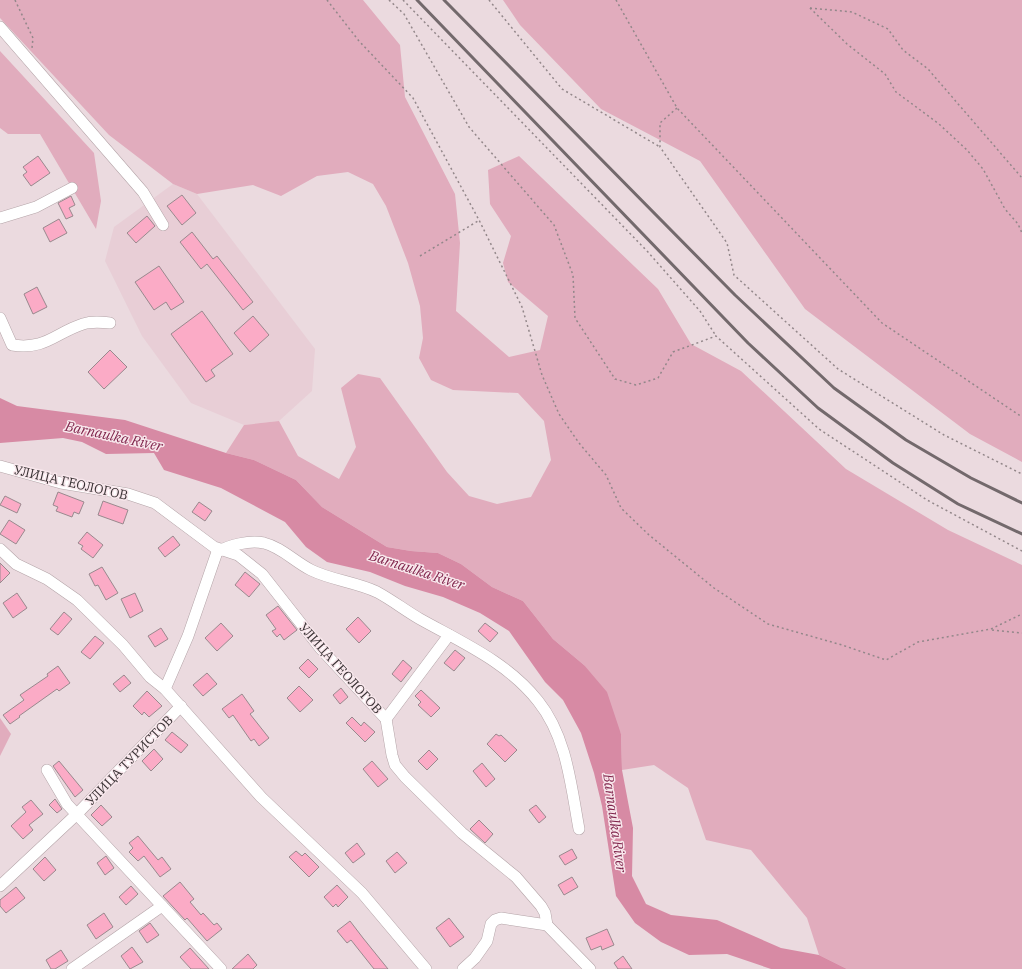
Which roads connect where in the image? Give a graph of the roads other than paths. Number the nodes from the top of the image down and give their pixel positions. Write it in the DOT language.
graph roads {
  1 [pos="0,27"];
  2 [pos="72,188"];
  3 [pos="0,218"];
  4 [pos="163,225"];
  5 [pos="0,318"];
  6 [pos="110,323"];
  7 [pos="0,466"];
  8 [pos="0,549"];
  9 [pos="223,549"];
  10 [pos="449,635"];
  11 [pos="165,689"];
  12 [pos="181,706"];
  13 [pos="386,719"];
  14 [pos="47,770"];
  15 [pos="77,814"];
  16 [pos="579,830"];
  17 [pos="0,886"];
  18 [pos="162,906"];
  19 [pos="546,925"];
  20 [pos="72,969"];
  21 [pos="220,969"];
  22 [pos="426,969"];
  23 [pos="463,969"];
  24 [pos="590,969"];
  1 -- 4 [label="street"];
  2 -- 3 [label="street"];
  5 -- 6 [label="street"];
  7 -- 9 [label="street, УЛИЦА ГЕОЛОГОВ"];
  8 -- 11 [label="street"];
  9 -- 10 [label="street"];
  9 -- 11 [label="street"];
  9 -- 13 [label="street, УЛИЦА ГЕОЛОГОВ"];
  10 -- 13 [label="street"];
  10 -- 16 [label="street"];
  11 -- 12 [label="street"];
  12 -- 15 [label="street, УЛИЦА ТУРИСТОВ"];
  12 -- 22 [label="street"];
  13 -- 19 [label="street, УЛИЦА ГЕОЛОГОВ"];
  14 -- 15 [label="street"];
  15 -- 17 [label="street, УЛИЦА ТУРИСТОВ"];
  15 -- 18 [label="street, УЛИЦА ТУРИСТОВ"];
  18 -- 20 [label="street"];
  18 -- 21 [label="street, УЛИЦА ТУРИСТОВ"];
  19 -- 23 [label="street"];
  19 -- 24 [label="street"];
}
